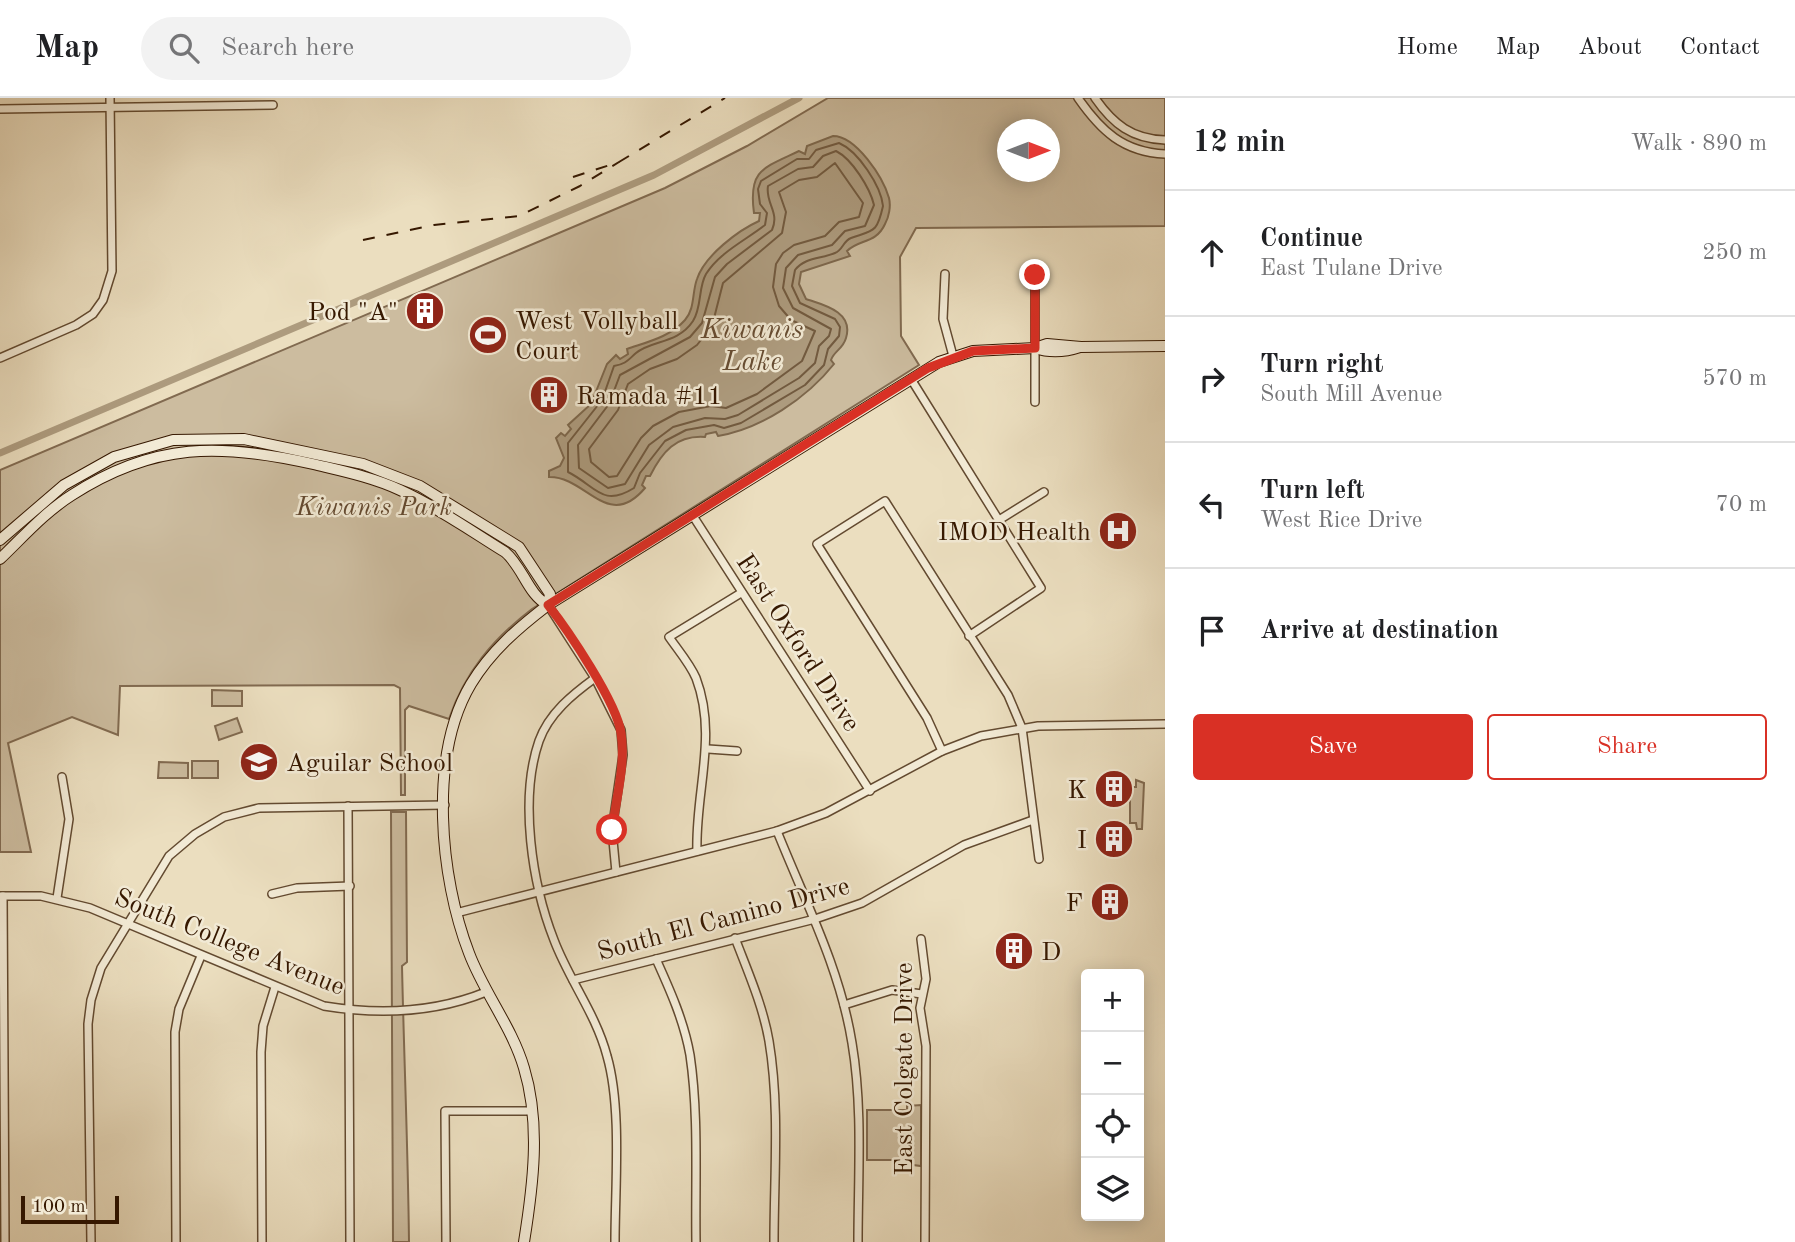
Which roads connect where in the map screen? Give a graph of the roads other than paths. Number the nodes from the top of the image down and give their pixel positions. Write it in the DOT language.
graph roads {
  1 [pos="110,98"];
  2 [pos="1078,98"];
  3 [pos="1095,98"];
  4 [pos="273,105"];
  5 [pos="110,108"];
  6 [pos="0,109"];
  7 [pos="1165,141"];
  8 [pos="1165,155"];
  9 [pos="945,274"];
  10 [pos="1035,275"];
  11 [pos="1165,346"];
  12 [pos="1035,348"];
  13 [pos="953,356"];
  14 [pos="0,358"];
  15 [pos="911,379"];
  16 [pos="1035,402"];
  17 [pos="405,479"];
  18 [pos="401,490"];
  19 [pos="1044,492"];
  20 [pos="693,516"];
  21 [pos="999,520"];
  22 [pos="1,539"];
  23 [pos="10,549"];
  24 [pos="0,559"];
  25 [pos="540,578"];
  26 [pos="529,585"];
  27 [pos="741,593"];
  28 [pos="548,605"];
  29 [pos="969,636"];
  30 [pos="595,678"];
  31 [pos="1165,724"];
  32 [pos="1022,728"];
  33 [pos="708,749"];
  34 [pos="737,751"];
  35 [pos="942,751"];
  36 [pos="62,777"];
  37 [pos="870,791"];
  38 [pos="445,805"];
  39 [pos="348,806"];
  40 [pos="1033,820"];
  41 [pos="777,831"];
  42 [pos="697,851"];
  43 [pos="1039,859"];
  44 [pos="616,872"];
  45 [pos="349,886"];
  46 [pos="537,891"];
  47 [pos="272,894"];
  48 [pos="2,896"];
  49 [pos="57,898"];
  50 [pos="456,912"];
  51 [pos="814,919"];
  52 [pos="127,925"];
  53 [pos="735,938"];
  54 [pos="921,939"];
  55 [pos="201,956"];
  56 [pos="656,959"];
  57 [pos="573,979"];
  58 [pos="275,987"];
  59 [pos="486,992"];
  60 [pos="922,994"];
  61 [pos="844,1005"];
  62 [pos="349,1010"];
  63 [pos="533,1111"];
  64 [pos="2,1136"];
  65 [pos="5,1242"];
  66 [pos="91,1242"];
  67 [pos="176,1242"];
  68 [pos="262,1242"];
  69 [pos="350,1242"];
  70 [pos="446,1242"];
  71 [pos="524,1242"];
  72 [pos="615,1242"];
  73 [pos="696,1242"];
  74 [pos="774,1242"];
  75 [pos="858,1242"];
  76 [pos="925,1242"];
  1 -- 5 [label="street"];
  2 -- 8 [label="street"];
  3 -- 7 [label="street"];
  4 -- 5 [label="street"];
  5 -- 6 [label="street"];
  5 -- 14 [label="street"];
  9 -- 13 [label="street"];
  10 -- 12 [label="street"];
  11 -- 12 [label="street"];
  12 -- 13 [label="street"];
  12 -- 16 [label="street"];
  13 -- 15 [label="street"];
  15 -- 20 [label="street"];
  15 -- 21 [label="street"];
  17 -- 18 [label="street"];
  17 -- 22 [label="street"];
  17 -- 25 [label="street"];
  18 -- 23 [label="street"];
  18 -- 26 [label="street"];
  19 -- 21 [label="street"];
  20 -- 27 [label="street, East Oxford Drive"];
  20 -- 28 [label="street"];
  21 -- 29 [label="street"];
  22 -- 23 [label="street"];
  23 -- 24 [label="street"];
  25 -- 26 [label="street"];
  25 -- 28 [label="street"];
  26 -- 28 [label="street"];
  27 -- 33 [label="street"];
  27 -- 37 [label="street, East Oxford Drive"];
  28 -- 30 [label="street"];
  28 -- 38 [label="street"];
  29 -- 32 [label="street"];
  29 -- 35 [label="street"];
  30 -- 44 [label="street"];
  30 -- 46 [label="street"];
  31 -- 32 [label="street"];
  32 -- 35 [label="street"];
  32 -- 40 [label="street"];
  33 -- 34 [label="street"];
  33 -- 42 [label="street"];
  35 -- 37 [label="street"];
  36 -- 49 [label="street"];
  37 -- 41 [label="street"];
  38 -- 39 [label="street"];
  38 -- 50 [label="street"];
  39 -- 45 [label="street"];
  39 -- 52 [label="street"];
  40 -- 43 [label="street"];
  40 -- 51 [label="street, South El Camino Drive"];
  41 -- 42 [label="street"];
  41 -- 51 [label="street"];
  42 -- 44 [label="street"];
  44 -- 46 [label="street"];
  45 -- 47 [label="street"];
  45 -- 62 [label="street"];
  46 -- 50 [label="street"];
  46 -- 57 [label="street"];
  48 -- 49 [label="street, South College Avenue"];
  48 -- 64 [label="street"];
  49 -- 52 [label="street, South College Avenue"];
  50 -- 59 [label="street"];
  51 -- 53 [label="street, South El Camino Drive"];
  51 -- 61 [label="street"];
  52 -- 55 [label="street, South College Avenue"];
  52 -- 66 [label="street"];
  53 -- 56 [label="street, South El Camino Drive"];
  53 -- 74 [label="street"];
  54 -- 60 [label="street, East Colgate Drive"];
  55 -- 58 [label="street, South College Avenue"];
  55 -- 67 [label="street"];
  56 -- 57 [label="street, South El Camino Drive"];
  56 -- 73 [label="street"];
  57 -- 72 [label="street"];
  58 -- 62 [label="street, South College Avenue"];
  58 -- 68 [label="street"];
  59 -- 62 [label="street, South College Avenue"];
  59 -- 63 [label="street"];
  60 -- 61 [label="street"];
  60 -- 76 [label="street, East Colgate Drive"];
  61 -- 75 [label="street"];
  62 -- 69 [label="street"];
  63 -- 70 [label="street"];
  63 -- 71 [label="street"];
  64 -- 65 [label="street"];
}
